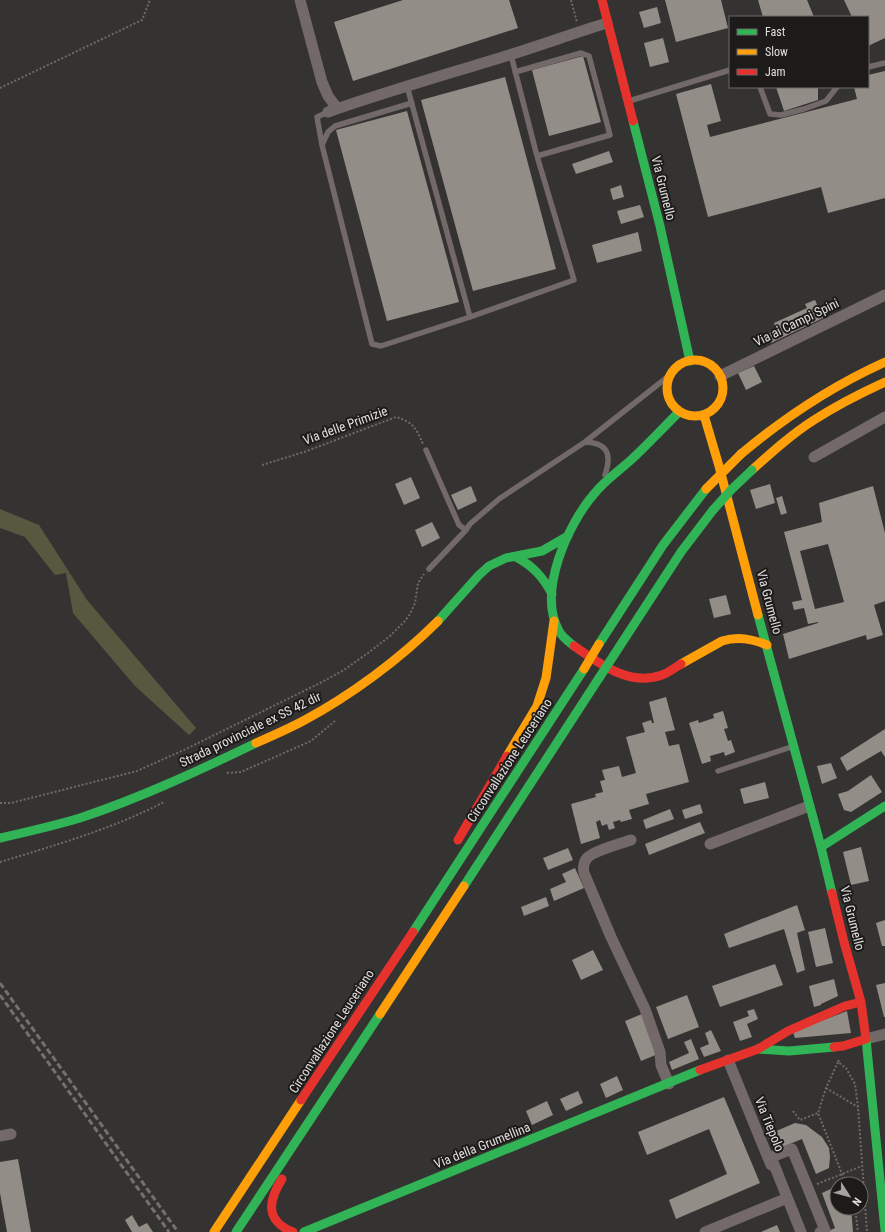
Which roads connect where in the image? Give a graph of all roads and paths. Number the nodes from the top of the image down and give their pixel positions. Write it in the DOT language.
graph roads {
  1 [pos="150,0"];
  2 [pos="300,0"];
  3 [pos="572,0"];
  4 [pos="602,0"];
  5 [pos="607,23"];
  6 [pos="580,31"];
  7 [pos="511,55"];
  8 [pos="885,63"];
  9 [pos="869,67"];
  10 [pos="729,70"];
  11 [pos="515,72"];
  12 [pos="406,86"];
  13 [pos="0,88"];
  14 [pos="760,88"];
  15 [pos="836,88"];
  16 [pos="628,101"];
  17 [pos="412,103"];
  18 [pos="333,110"];
  19 [pos="322,145"];
  20 [pos="537,156"];
  21 [pos="885,295"];
  22 [pos="470,317"];
  23 [pos="690,361"];
  24 [pos="885,362"];
  25 [pos="670,375"];
  26 [pos="720,376"];
  27 [pos="885,382"];
  28 [pos="679,412"];
  29 [pos="704,415"];
  30 [pos="885,417"];
  31 [pos="585,442"];
  32 [pos="426,450"];
  33 [pos="814,457"];
  34 [pos="262,465"];
  35 [pos="601,487"];
  36 [pos="466,530"];
  37 [pos="568,536"];
  38 [pos="516,556"];
  39 [pos="429,569"];
  40 [pos="552,594"];
  41 [pos="554,621"];
  42 [pos="767,645"];
  43 [pos="793,746"];
  44 [pos="718,771"];
  45 [pos="0,803"];
  46 [pos="809,806"];
  47 [pos="885,806"];
  48 [pos="0,838"];
  49 [pos="631,840"];
  50 [pos="710,844"];
  51 [pos="821,847"];
  52 [pos="448,879"];
  53 [pos="861,1002"];
  54 [pos="885,1034"];
  55 [pos="866,1039"];
  56 [pos="758,1049"];
  57 [pos="728,1060"];
  58 [pos="838,1062"];
  59 [pos="669,1084"];
  60 [pos="826,1088"];
  61 [pos="858,1107"];
  62 [pos="793,1111"];
  63 [pos="818,1113"];
  64 [pos="309,1123"];
  65 [pos="306,1144"];
  66 [pos="862,1166"];
  67 [pos="288,1170"];
  68 [pos="842,1174"];
  69 [pos="808,1188"];
  70 [pos="785,1199"];
  71 [pos="856,1216"];
  72 [pos="885,1230"];
  73 [pos="214,1232"];
  74 [pos="236,1232"];
  75 [pos="293,1232"];
  76 [pos="304,1232"];
  77 [pos="705,1232"];
  78 [pos="800,1232"];
  79 [pos="820,1232"];
  80 [pos="858,1232"];
  1 -- 13 [label="path"];
  2 -- 18 [label="street"];
  3 -- 6 [label="path"];
  4 -- 5 [label="main road, Via Grumello"];
  5 -- 6 [label="street"];
  5 -- 16 [label="main road, Via Grumello"];
  6 -- 7 [label="street"];
  7 -- 11 [label="lane"];
  7 -- 12 [label="street"];
  8 -- 9 [label="lane"];
  10 -- 16 [label="lane"];
  11 -- 20 [label="lane"];
  11 -- 20 [label="lane"];
  12 -- 17 [label="lane"];
  12 -- 18 [label="street"];
  14 -- 15 [label="lane"];
  16 -- 23 [label="main road, Via Grumello"];
  17 -- 19 [label="lane"];
  17 -- 22 [label="lane"];
  18 -- 19 [label="lane"];
  19 -- 22 [label="lane"];
  20 -- 22 [label="lane"];
  21 -- 26 [label="street, Via ai Campi Spini"];
  23 -- 25 [label="main road"];
  23 -- 26 [label="main road"];
  24 -- 52 [label="main road, Circonvallazione Leuceriano, bridge"];
  25 -- 28 [label="main road"];
  25 -- 31 [label="lane"];
  26 -- 29 [label="main road"];
  27 -- 64 [label="main road, bridge"];
  28 -- 29 [label="main road"];
  28 -- 35 [label="main road"];
  29 -- 42 [label="main road, Via Grumello"];
  30 -- 33 [label="street"];
  31 -- 35 [label="lane"];
  31 -- 36 [label="lane"];
  32 -- 34 [label="path, Via delle Primizie"];
  32 -- 36 [label="lane"];
  35 -- 37 [label="main road"];
  36 -- 39 [label="lane"];
  37 -- 38 [label="main road, Strada provinciale ex SS 42 dir"];
  37 -- 40 [label="main road"];
  38 -- 40 [label="main road"];
  38 -- 48 [label="main road, Strada provinciale ex SS 42 dir"];
  39 -- 45 [label="path"];
  40 -- 41 [label="main road"];
  41 -- 42 [label="main road"];
  41 -- 52 [label="main road"];
  42 -- 43 [label="main road, Via Grumello"];
  43 -- 44 [label="lane"];
  43 -- 46 [label="main road, Via Grumello"];
  46 -- 50 [label="street"];
  46 -- 51 [label="main road, Via Grumello"];
  47 -- 51 [label="main road"];
  49 -- 59 [label="street"];
  51 -- 53 [label="main road, Via Grumello"];
  52 -- 73 [label="main road, Circonvallazione Leuceriano"];
  53 -- 55 [label="main road, Via Grumello"];
  53 -- 56 [label="main road, Via della Grumellina"];
  54 -- 55 [label="street"];
  55 -- 56 [label="main road, Via della Grumellina"];
  55 -- 72 [label="main road, Via Grumello"];
  56 -- 57 [label="main road, Via della Grumellina"];
  57 -- 59 [label="main road, Via della Grumellina"];
  57 -- 70 [label="street, Via Tiepolo"];
  58 -- 60 [label="path"];
  59 -- 76 [label="main road, Via della Grumellina"];
  60 -- 61 [label="path"];
  60 -- 63 [label="path"];
  62 -- 63 [label="path"];
  63 -- 68 [label="path"];
  64 -- 65 [label="main road"];
  64 -- 74 [label="main road"];
  66 -- 68 [label="path"];
  67 -- 75 [label="main road"];
  68 -- 69 [label="path"];
  69 -- 78 [label="street"];
  69 -- 79 [label="street"];
  70 -- 77 [label="street"];
  70 -- 78 [label="street, Via Tiepolo"];
  71 -- 80 [label="path"];
}
